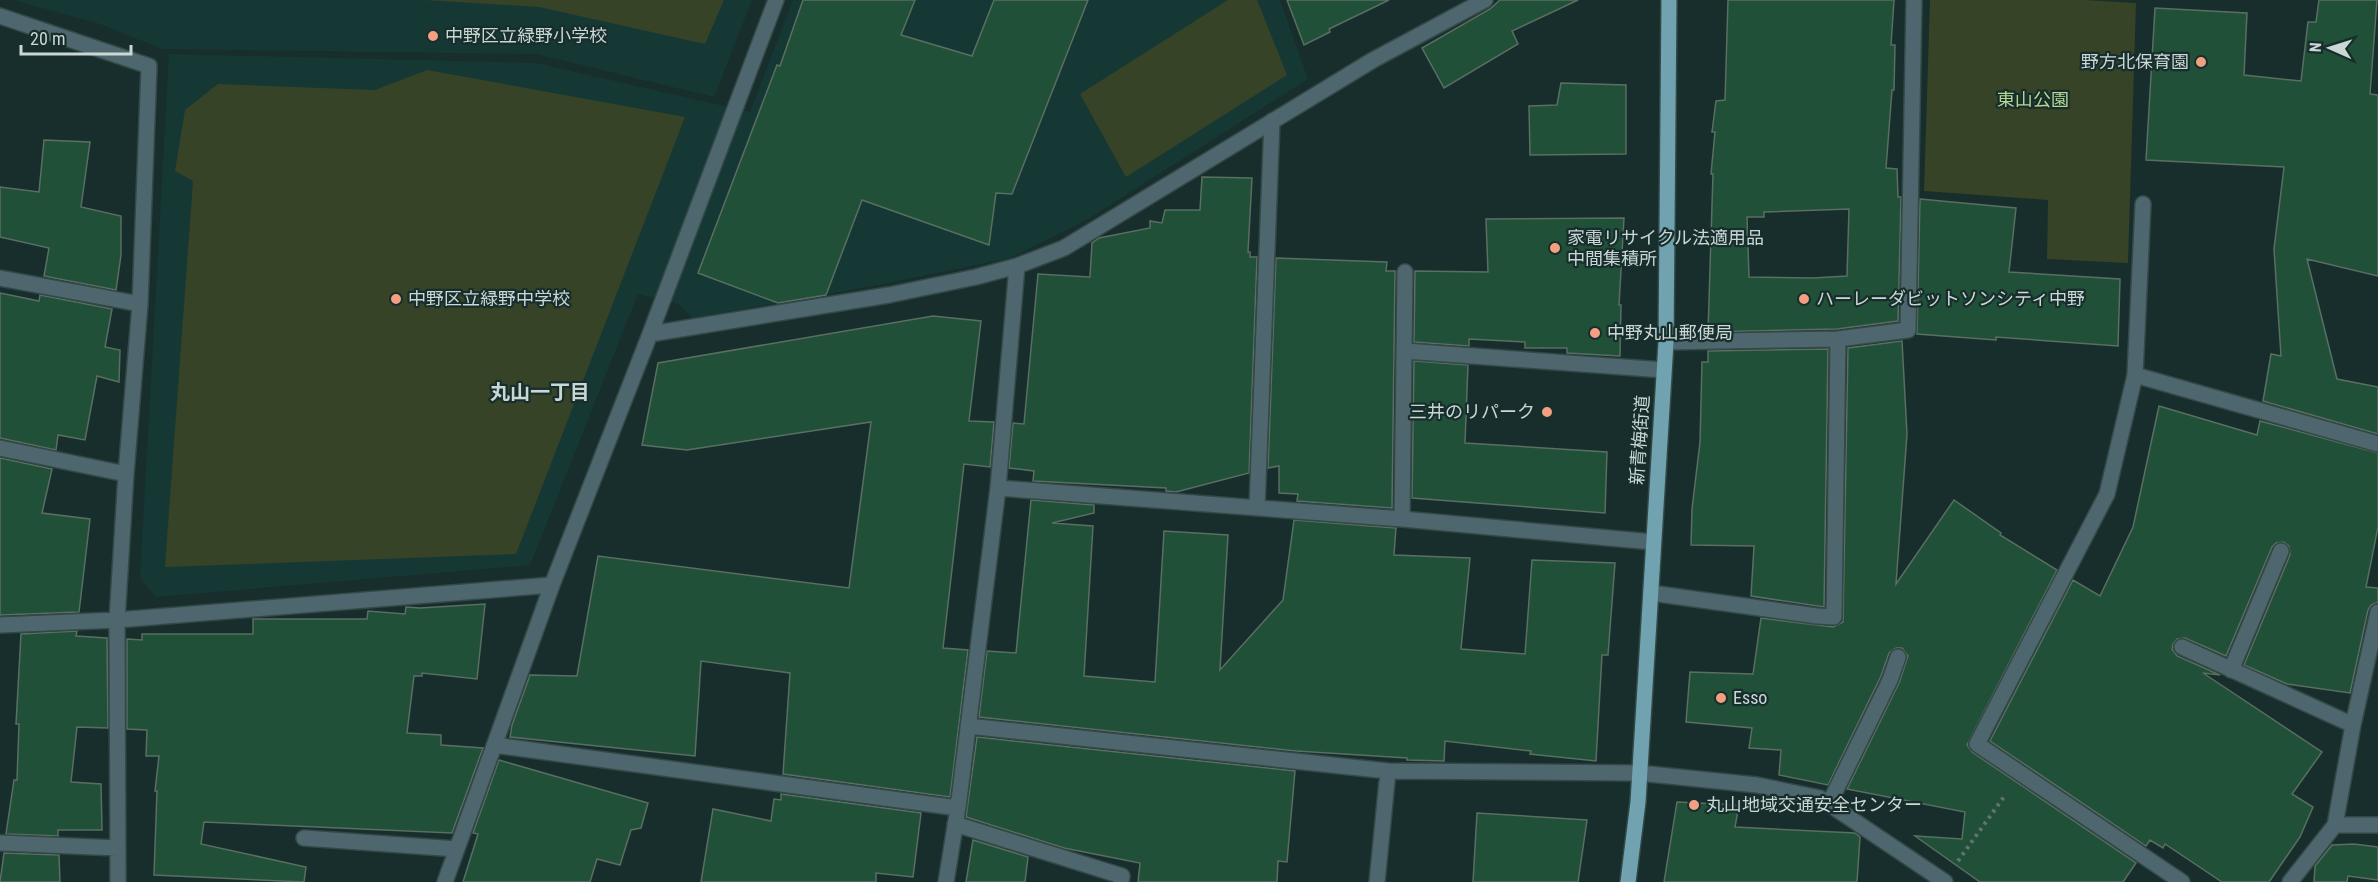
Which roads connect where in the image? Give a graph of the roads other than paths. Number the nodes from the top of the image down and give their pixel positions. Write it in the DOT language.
graph roads {
  1 [pos="776,0"];
  2 [pos="1485,0"];
  3 [pos="1669,0"];
  4 [pos="1914,0"];
  5 [pos="0,16"];
  6 [pos="1272,121"];
  7 [pos="2143,204"];
  8 [pos="1017,266"];
  9 [pos="1405,272"];
  10 [pos="0,278"];
  11 [pos="140,304"];
  12 [pos="650,334"];
  13 [pos="1838,339"];
  14 [pos="1666,342"];
  15 [pos="1405,351"];
  16 [pos="1664,370"];
  17 [pos="2135,375"];
  18 [pos="2378,444"];
  19 [pos="0,448"];
  20 [pos="126,474"];
  21 [pos="998,488"];
  22 [pos="1257,508"];
  23 [pos="1402,519"];
  24 [pos="1653,542"];
  25 [pos="2281,552"];
  26 [pos="552,585"];
  27 [pos="1651,593"];
  28 [pos="2378,612"];
  29 [pos="117,620"];
  30 [pos="0,625"];
  31 [pos="2181,647"];
  32 [pos="1898,657"];
  33 [pos="2230,670"];
  34 [pos="2353,725"];
  35 [pos="968,726"];
  36 [pos="494,745"];
  37 [pos="1388,771"];
  38 [pos="1639,773"];
  39 [pos="1829,804"];
  40 [pos="958,808"];
  41 [pos="956,824"];
  42 [pos="2335,825"];
  43 [pos="2378,825"];
  44 [pos="304,838"];
  45 [pos="0,843"];
  46 [pos="118,848"];
  47 [pos="457,849"];
  48 [pos="1944,881"];
  49 [pos="118,882"];
  50 [pos="445,882"];
  51 [pos="946,882"];
  52 [pos="1120,882"];
  53 [pos="1377,882"];
  54 [pos="1628,882"];
  55 [pos="2182,882"];
  56 [pos="2290,882"];
  1 -- 12 [label="street"];
  2 -- 6 [label="street"];
  3 -- 14 [label="main road, 新青梅街道"];
  4 -- 13 [label="street"];
  5 -- 11 [label="street"];
  6 -- 8 [label="street"];
  6 -- 22 [label="street"];
  7 -- 17 [label="street"];
  8 -- 12 [label="street"];
  8 -- 21 [label="street"];
  9 -- 15 [label="street"];
  10 -- 11 [label="street"];
  11 -- 20 [label="street"];
  12 -- 26 [label="street"];
  13 -- 14 [label="street"];
  13 -- 27 [label="street"];
  14 -- 16 [label="main road, 新青梅街道"];
  15 -- 16 [label="street"];
  15 -- 23 [label="street"];
  16 -- 24 [label="main road, 新青梅街道"];
  17 -- 18 [label="street"];
  17 -- 55 [label="street"];
  19 -- 20 [label="street"];
  20 -- 29 [label="street"];
  21 -- 22 [label="street"];
  21 -- 35 [label="street"];
  22 -- 23 [label="street"];
  23 -- 24 [label="street"];
  24 -- 27 [label="main road, 新青梅街道"];
  25 -- 33 [label="street"];
  26 -- 29 [label="street"];
  26 -- 36 [label="street"];
  27 -- 38 [label="main road, 新青梅街道"];
  28 -- 34 [label="street"];
  29 -- 30 [label="street"];
  29 -- 46 [label="street"];
  31 -- 33 [label="street"];
  32 -- 39 [label="street"];
  33 -- 34 [label="street"];
  34 -- 42 [label="street"];
  35 -- 37 [label="street"];
  35 -- 40 [label="street"];
  36 -- 40 [label="street"];
  36 -- 47 [label="street"];
  37 -- 38 [label="street"];
  37 -- 53 [label="street"];
  38 -- 39 [label="street"];
  38 -- 54 [label="main road, 新青梅街道"];
  39 -- 48 [label="street"];
  40 -- 41 [label="street"];
  41 -- 51 [label="street"];
  41 -- 52 [label="street"];
  42 -- 43 [label="street"];
  42 -- 56 [label="street"];
  44 -- 47 [label="street"];
  45 -- 46 [label="street"];
  46 -- 49 [label="street"];
  47 -- 50 [label="street"];
}
